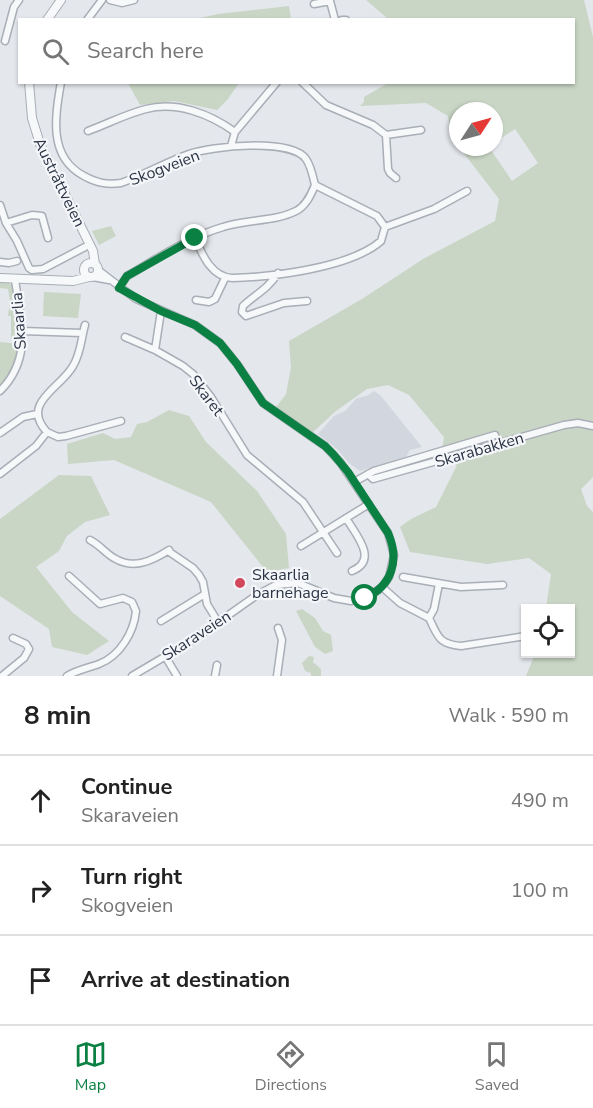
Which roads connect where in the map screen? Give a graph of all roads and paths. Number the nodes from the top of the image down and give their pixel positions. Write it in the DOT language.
graph roads {
  1 [pos="19,0"];
  2 [pos="61,0"];
  3 [pos="102,0"];
  4 [pos="110,0"];
  5 [pos="134,0"];
  6 [pos="314,4"];
  7 [pos="48,18"];
  8 [pos="88,18"];
  9 [pos="334,18"];
  10 [pos="5,41"];
  11 [pos="29,84"];
  12 [pos="61,84"];
  13 [pos="275,84"];
  14 [pos="304,84"];
  15 [pos="421,130"];
  16 [pos="88,131"];
  17 [pos="235,132"];
  18 [pos="386,135"];
  19 [pos="231,146"];
  20 [pos="396,177"];
  21 [pos="315,185"];
  22 [pos="467,191"];
  23 [pos="0,205"];
  24 [pos="6,223"];
  25 [pos="385,227"];
  26 [pos="48,238"];
  27 [pos="195,238"];
  28 [pos="87,246"];
  29 [pos="17,261"];
  30 [pos="0,262"];
  31 [pos="91,270"];
  32 [pos="278,273"];
  33 [pos="0,278"];
  34 [pos="225,278"];
  35 [pos="15,280"];
  36 [pos="119,288"];
  37 [pos="196,300"];
  38 [pos="307,301"];
  39 [pos="161,311"];
  40 [pos="85,325"];
  41 [pos="22,331"];
  42 [pos="82,333"];
  43 [pos="125,337"];
  44 [pos="154,350"];
  45 [pos="0,391"];
  46 [pos="38,414"];
  47 [pos="121,420"];
  48 [pos="593,426"];
  49 [pos="47,432"];
  50 [pos="0,433"];
  51 [pos="495,435"];
  52 [pos="0,474"];
  53 [pos="368,474"];
  54 [pos="354,482"];
  55 [pos="369,504"];
  56 [pos="346,518"];
  57 [pos="323,531"];
  58 [pos="90,540"];
  59 [pos="301,546"];
  60 [pos="337,553"];
  61 [pos="352,571"];
  62 [pos="69,576"];
  63 [pos="403,578"];
  64 [pos="439,584"];
  65 [pos="503,585"];
  66 [pos="382,587"];
  67 [pos="205,594"];
  68 [pos="429,618"];
  69 [pos="161,621"];
  70 [pos="218,622"];
  71 [pos="278,628"];
  72 [pos="521,637"];
  73 [pos="13,638"];
  74 [pos="165,656"];
  75 [pos="217,665"];
  76 [pos="2,676"];
  77 [pos="67,676"];
  78 [pos="132,676"];
  79 [pos="177,676"];
  80 [pos="215,676"];
  81 [pos="277,676"];
  1 -- 10 [label="street"];
  2 -- 7 [label="street"];
  3 -- 8 [label="street"];
  4 -- 5 [label="street"];
  6 -- 9 [label="street"];
  11 -- 28 [label="street, Austråttveien"];
  12 -- 19 [label="street, Skogveien"];
  13 -- 17 [label="street"];
  14 -- 18 [label="street"];
  15 -- 18 [label="street"];
  16 -- 17 [label="street"];
  17 -- 19 [label="street"];
  18 -- 20 [label="street"];
  19 -- 21 [label="street, Skogveien"];
  21 -- 25 [label="street"];
  21 -- 27 [label="street"];
  22 -- 25 [label="street"];
  23 -- 24 [label="street"];
  24 -- 26 [label="street"];
  24 -- 28 [label="street, Austråttveien"];
  25 -- 32 [label="street"];
  27 -- 34 [label="street"];
  27 -- 36 [label="street"];
  28 -- 31 [label="street, Austråttveien"];
  29 -- 30 [label="street"];
  31 -- 35 [label="street"];
  31 -- 36 [label="street"];
  32 -- 34 [label="street"];
  32 -- 38 [label="street"];
  33 -- 35 [label="street"];
  34 -- 37 [label="street"];
  35 -- 41 [label="street, Skaarlia"];
  36 -- 39 [label="street"];
  39 -- 44 [label="street"];
  39 -- 54 [label="street"];
  40 -- 42 [label="street"];
  41 -- 42 [label="street"];
  41 -- 45 [label="street, Skaarlia"];
  42 -- 46 [label="street"];
  43 -- 44 [label="street, Skaret"];
  44 -- 57 [label="street, Skaret"];
  46 -- 49 [label="street"];
  46 -- 50 [label="street"];
  47 -- 49 [label="street"];
  48 -- 53 [label="street, Skarabakken"];
  49 -- 52 [label="street"];
  51 -- 53 [label="street, Skarabakken"];
  53 -- 54 [label="street, Skarabakken"];
  54 -- 55 [label="street"];
  55 -- 56 [label="street"];
  55 -- 66 [label="street"];
  56 -- 57 [label="street"];
  56 -- 61 [label="street"];
  57 -- 59 [label="street"];
  57 -- 60 [label="street, Skaret"];
  58 -- 67 [label="street"];
  62 -- 77 [label="street"];
  63 -- 64 [label="street"];
  64 -- 65 [label="street"];
  64 -- 68 [label="street"];
  66 -- 68 [label="street"];
  66 -- 70 [label="street, Skaraveien"];
  67 -- 69 [label="street"];
  67 -- 70 [label="street"];
  68 -- 72 [label="street"];
  70 -- 74 [label="street, Skaraveien"];
  71 -- 81 [label="street"];
  73 -- 76 [label="street"];
  74 -- 78 [label="street, Skaraveien"];
  74 -- 79 [label="street"];
  75 -- 80 [label="street"];
}
